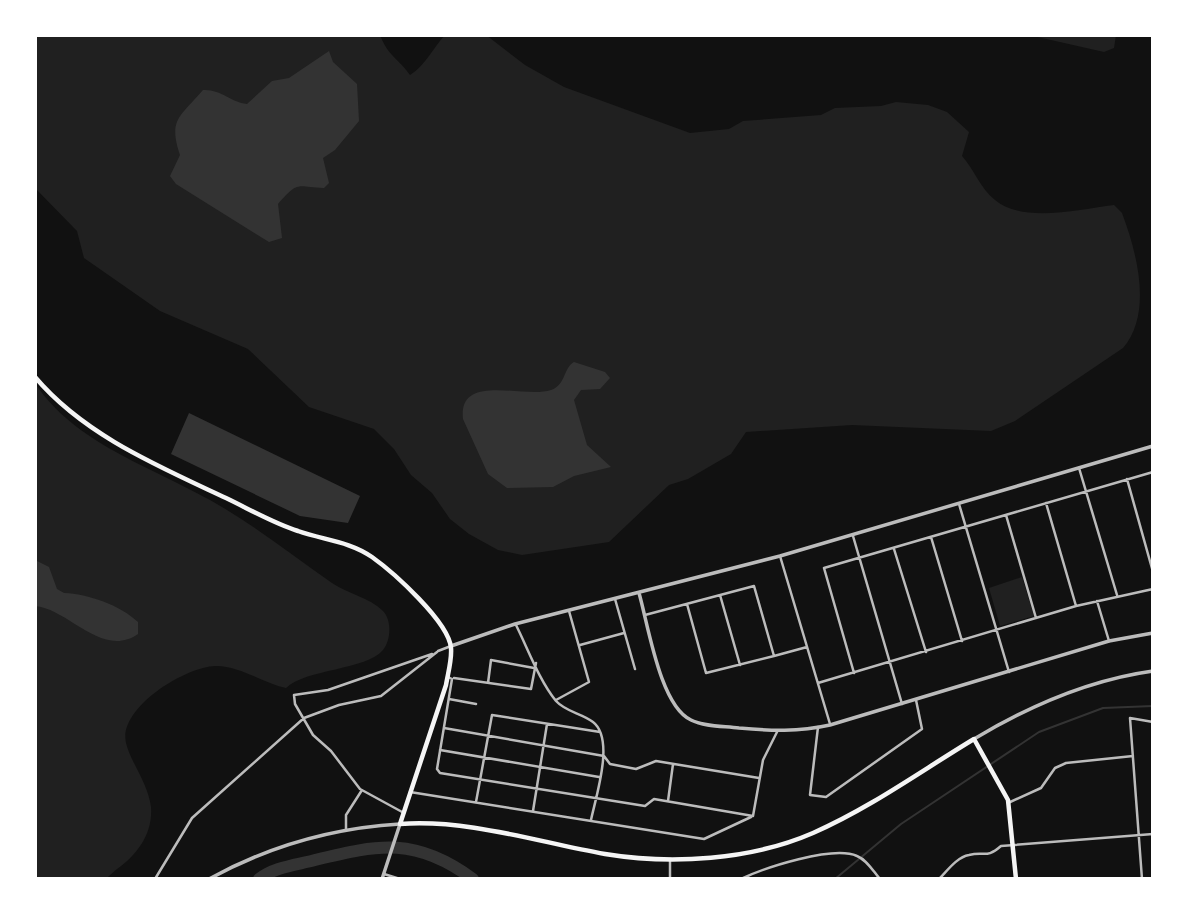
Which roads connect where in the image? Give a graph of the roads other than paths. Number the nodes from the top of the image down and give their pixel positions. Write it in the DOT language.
graph roads {
  1 [pos="35,377"];
  2 [pos="1153,446"];
  3 [pos="1079,467"];
  4 [pos="1153,472"];
  5 [pos="1126,479"];
  6 [pos="1086,491"];
  7 [pos="958,503"];
  8 [pos="1046,503"];
  9 [pos="1006,515"];
  10 [pos="966,527"];
  11 [pos="852,534"];
  12 [pos="931,537"];
  13 [pos="894,549"];
  14 [pos="780,556"];
  15 [pos="859,558"];
  16 [pos="1153,572"];
  17 [pos="1153,589"];
  18 [pos="639,593"];
  19 [pos="720,595"];
  20 [pos="1117,595"];
  21 [pos="615,599"];
  22 [pos="1097,601"];
  23 [pos="687,604"];
  24 [pos="1076,606"];
  25 [pos="569,611"];
  26 [pos="645,615"];
  27 [pos="1037,618"];
  28 [pos="515,624"];
  29 [pos="997,631"];
  30 [pos="625,633"];
  31 [pos="1153,633"];
  32 [pos="962,641"];
  33 [pos="1109,641"];
  34 [pos="580,645"];
  35 [pos="451,646"];
  36 [pos="807,647"];
  37 [pos="437,652"];
  38 [pos="926,652"];
  39 [pos="774,656"];
  40 [pos="536,663"];
  41 [pos="890,663"];
  42 [pos="740,664"];
  43 [pos="535,668"];
  44 [pos="635,669"];
  45 [pos="1153,671"];
  46 [pos="1009,672"];
  47 [pos="854,673"];
  48 [pos="450,678"];
  49 [pos="488,683"];
  50 [pos="818,683"];
  51 [pos="449,699"];
  52 [pos="555,700"];
  53 [pos="916,700"];
  54 [pos="477,704"];
  55 [pos="902,704"];
  56 [pos="304,718"];
  57 [pos="1153,722"];
  58 [pos="548,723"];
  59 [pos="830,725"];
  60 [pos="818,727"];
  61 [pos="444,728"];
  62 [pos="600,732"];
  63 [pos="777,732"];
  64 [pos="488,735"];
  65 [pos="974,739"];
  66 [pos="544,745"];
  67 [pos="440,750"];
  68 [pos="604,756"];
  69 [pos="1133,756"];
  70 [pos="484,758"];
  71 [pos="673,764"];
  72 [pos="541,767"];
  73 [pos="600,777"];
  74 [pos="760,778"];
  75 [pos="480,779"];
  76 [pos="537,789"];
  77 [pos="362,790"];
  78 [pos="410,792"];
  79 [pos="595,798"];
  80 [pos="668,801"];
  81 [pos="1008,801"];
  82 [pos="476,802"];
  83 [pos="533,811"];
  84 [pos="404,813"];
  85 [pos="753,816"];
  86 [pos="591,820"];
  87 [pos="400,824"];
  88 [pos="346,830"];
  89 [pos="1153,834"];
  90 [pos="1139,835"];
  91 [pos="1013,844"];
  92 [pos="670,859"];
  93 [pos="383,877"];
  94 [pos="155,879"];
  95 [pos="209,879"];
  96 [pos="400,879"];
  97 [pos="670,879"];
  98 [pos="741,879"];
  99 [pos="880,879"];
  100 [pos="939,879"];
  101 [pos="1016,879"];
  102 [pos="1142,879"];
  1 -- 35 [label="main road"];
  2 -- 3 [label="street"];
  3 -- 6 [label="street"];
  3 -- 7 [label="street"];
  4 -- 5 [label="street"];
  5 -- 6 [label="street"];
  5 -- 16 [label="street"];
  6 -- 8 [label="street"];
  6 -- 20 [label="street"];
  7 -- 10 [label="street"];
  7 -- 11 [label="street"];
  8 -- 9 [label="street"];
  8 -- 24 [label="street"];
  9 -- 10 [label="street"];
  9 -- 27 [label="street"];
  10 -- 12 [label="street"];
  10 -- 29 [label="street"];
  11 -- 14 [label="street"];
  11 -- 15 [label="street"];
  12 -- 13 [label="street"];
  12 -- 32 [label="street"];
  13 -- 15 [label="street"];
  13 -- 38 [label="street"];
  14 -- 18 [label="street"];
  14 -- 36 [label="street"];
  15 -- 41 [label="street"];
  15 -- 47 [label="street"];
  17 -- 20 [label="street"];
  18 -- 21 [label="street"];
  18 -- 26 [label="street"];
  19 -- 23 [label="street"];
  19 -- 39 [label="street"];
  19 -- 42 [label="street"];
  20 -- 22 [label="street"];
  21 -- 25 [label="street"];
  21 -- 30 [label="street"];
  22 -- 24 [label="street"];
  22 -- 33 [label="street"];
  23 -- 26 [label="street"];
  23 -- 42 [label="street"];
  24 -- 27 [label="street"];
  25 -- 28 [label="street"];
  25 -- 34 [label="street"];
  26 -- 63 [label="street"];
  27 -- 29 [label="street"];
  28 -- 35 [label="street"];
  28 -- 40 [label="street"];
  29 -- 32 [label="street"];
  29 -- 46 [label="street"];
  30 -- 34 [label="street"];
  30 -- 44 [label="street"];
  31 -- 33 [label="street"];
  32 -- 38 [label="street"];
  33 -- 46 [label="street"];
  34 -- 52 [label="street"];
  35 -- 37 [label="street"];
  35 -- 48 [label="main road"];
  36 -- 39 [label="street"];
  36 -- 50 [label="street"];
  37 -- 56 [label="street"];
  37 -- 56 [label="street"];
  38 -- 41 [label="street"];
  39 -- 42 [label="street"];
  40 -- 43 [label="street"];
  40 -- 52 [label="street"];
  41 -- 47 [label="street"];
  41 -- 55 [label="street"];
  43 -- 49 [label="street"];
  43 -- 49 [label="street"];
  45 -- 65 [label="street"];
  46 -- 53 [label="street"];
  47 -- 50 [label="street"];
  48 -- 49 [label="street"];
  48 -- 51 [label="street"];
  48 -- 78 [label="main road"];
  50 -- 59 [label="street"];
  51 -- 54 [label="street"];
  51 -- 61 [label="street"];
  52 -- 62 [label="street"];
  53 -- 55 [label="street"];
  53 -- 60 [label="street"];
  55 -- 59 [label="street"];
  56 -- 77 [label="street"];
  56 -- 94 [label="street"];
  57 -- 69 [label="street"];
  58 -- 62 [label="street"];
  58 -- 64 [label="street"];
  58 -- 66 [label="street"];
  59 -- 60 [label="street"];
  60 -- 63 [label="street"];
  61 -- 64 [label="street"];
  61 -- 67 [label="street"];
  62 -- 68 [label="street"];
  63 -- 74 [label="street"];
  64 -- 66 [label="street"];
  64 -- 70 [label="street"];
  65 -- 81 [label="main road"];
  65 -- 92 [label="main road"];
  66 -- 68 [label="street"];
  66 -- 72 [label="street"];
  67 -- 70 [label="street"];
  67 -- 75 [label="street"];
  68 -- 71 [label="street"];
  68 -- 73 [label="street"];
  69 -- 81 [label="street"];
  69 -- 90 [label="street"];
  70 -- 72 [label="street"];
  70 -- 75 [label="street"];
  71 -- 74 [label="street"];
  71 -- 80 [label="street"];
  72 -- 73 [label="street"];
  72 -- 76 [label="street"];
  73 -- 79 [label="street"];
  74 -- 85 [label="street"];
  75 -- 76 [label="street"];
  75 -- 82 [label="street"];
  76 -- 79 [label="street"];
  76 -- 83 [label="street"];
  77 -- 84 [label="street"];
  77 -- 88 [label="street"];
  78 -- 82 [label="street"];
  78 -- 84 [label="main road"];
  79 -- 80 [label="street"];
  79 -- 86 [label="street"];
  80 -- 85 [label="street"];
  81 -- 91 [label="main road"];
  82 -- 83 [label="street"];
  83 -- 86 [label="street"];
  84 -- 87 [label="main road"];
  85 -- 86 [label="street"];
  87 -- 88 [label="street"];
  87 -- 92 [label="main road"];
  87 -- 93 [label="street"];
  88 -- 95 [label="street"];
  89 -- 90 [label="street"];
  90 -- 91 [label="street"];
  90 -- 102 [label="street"];
  91 -- 100 [label="street"];
  91 -- 101 [label="main road"];
  92 -- 97 [label="street"];
  93 -- 96 [label="street"];
  98 -- 99 [label="street"];
}
